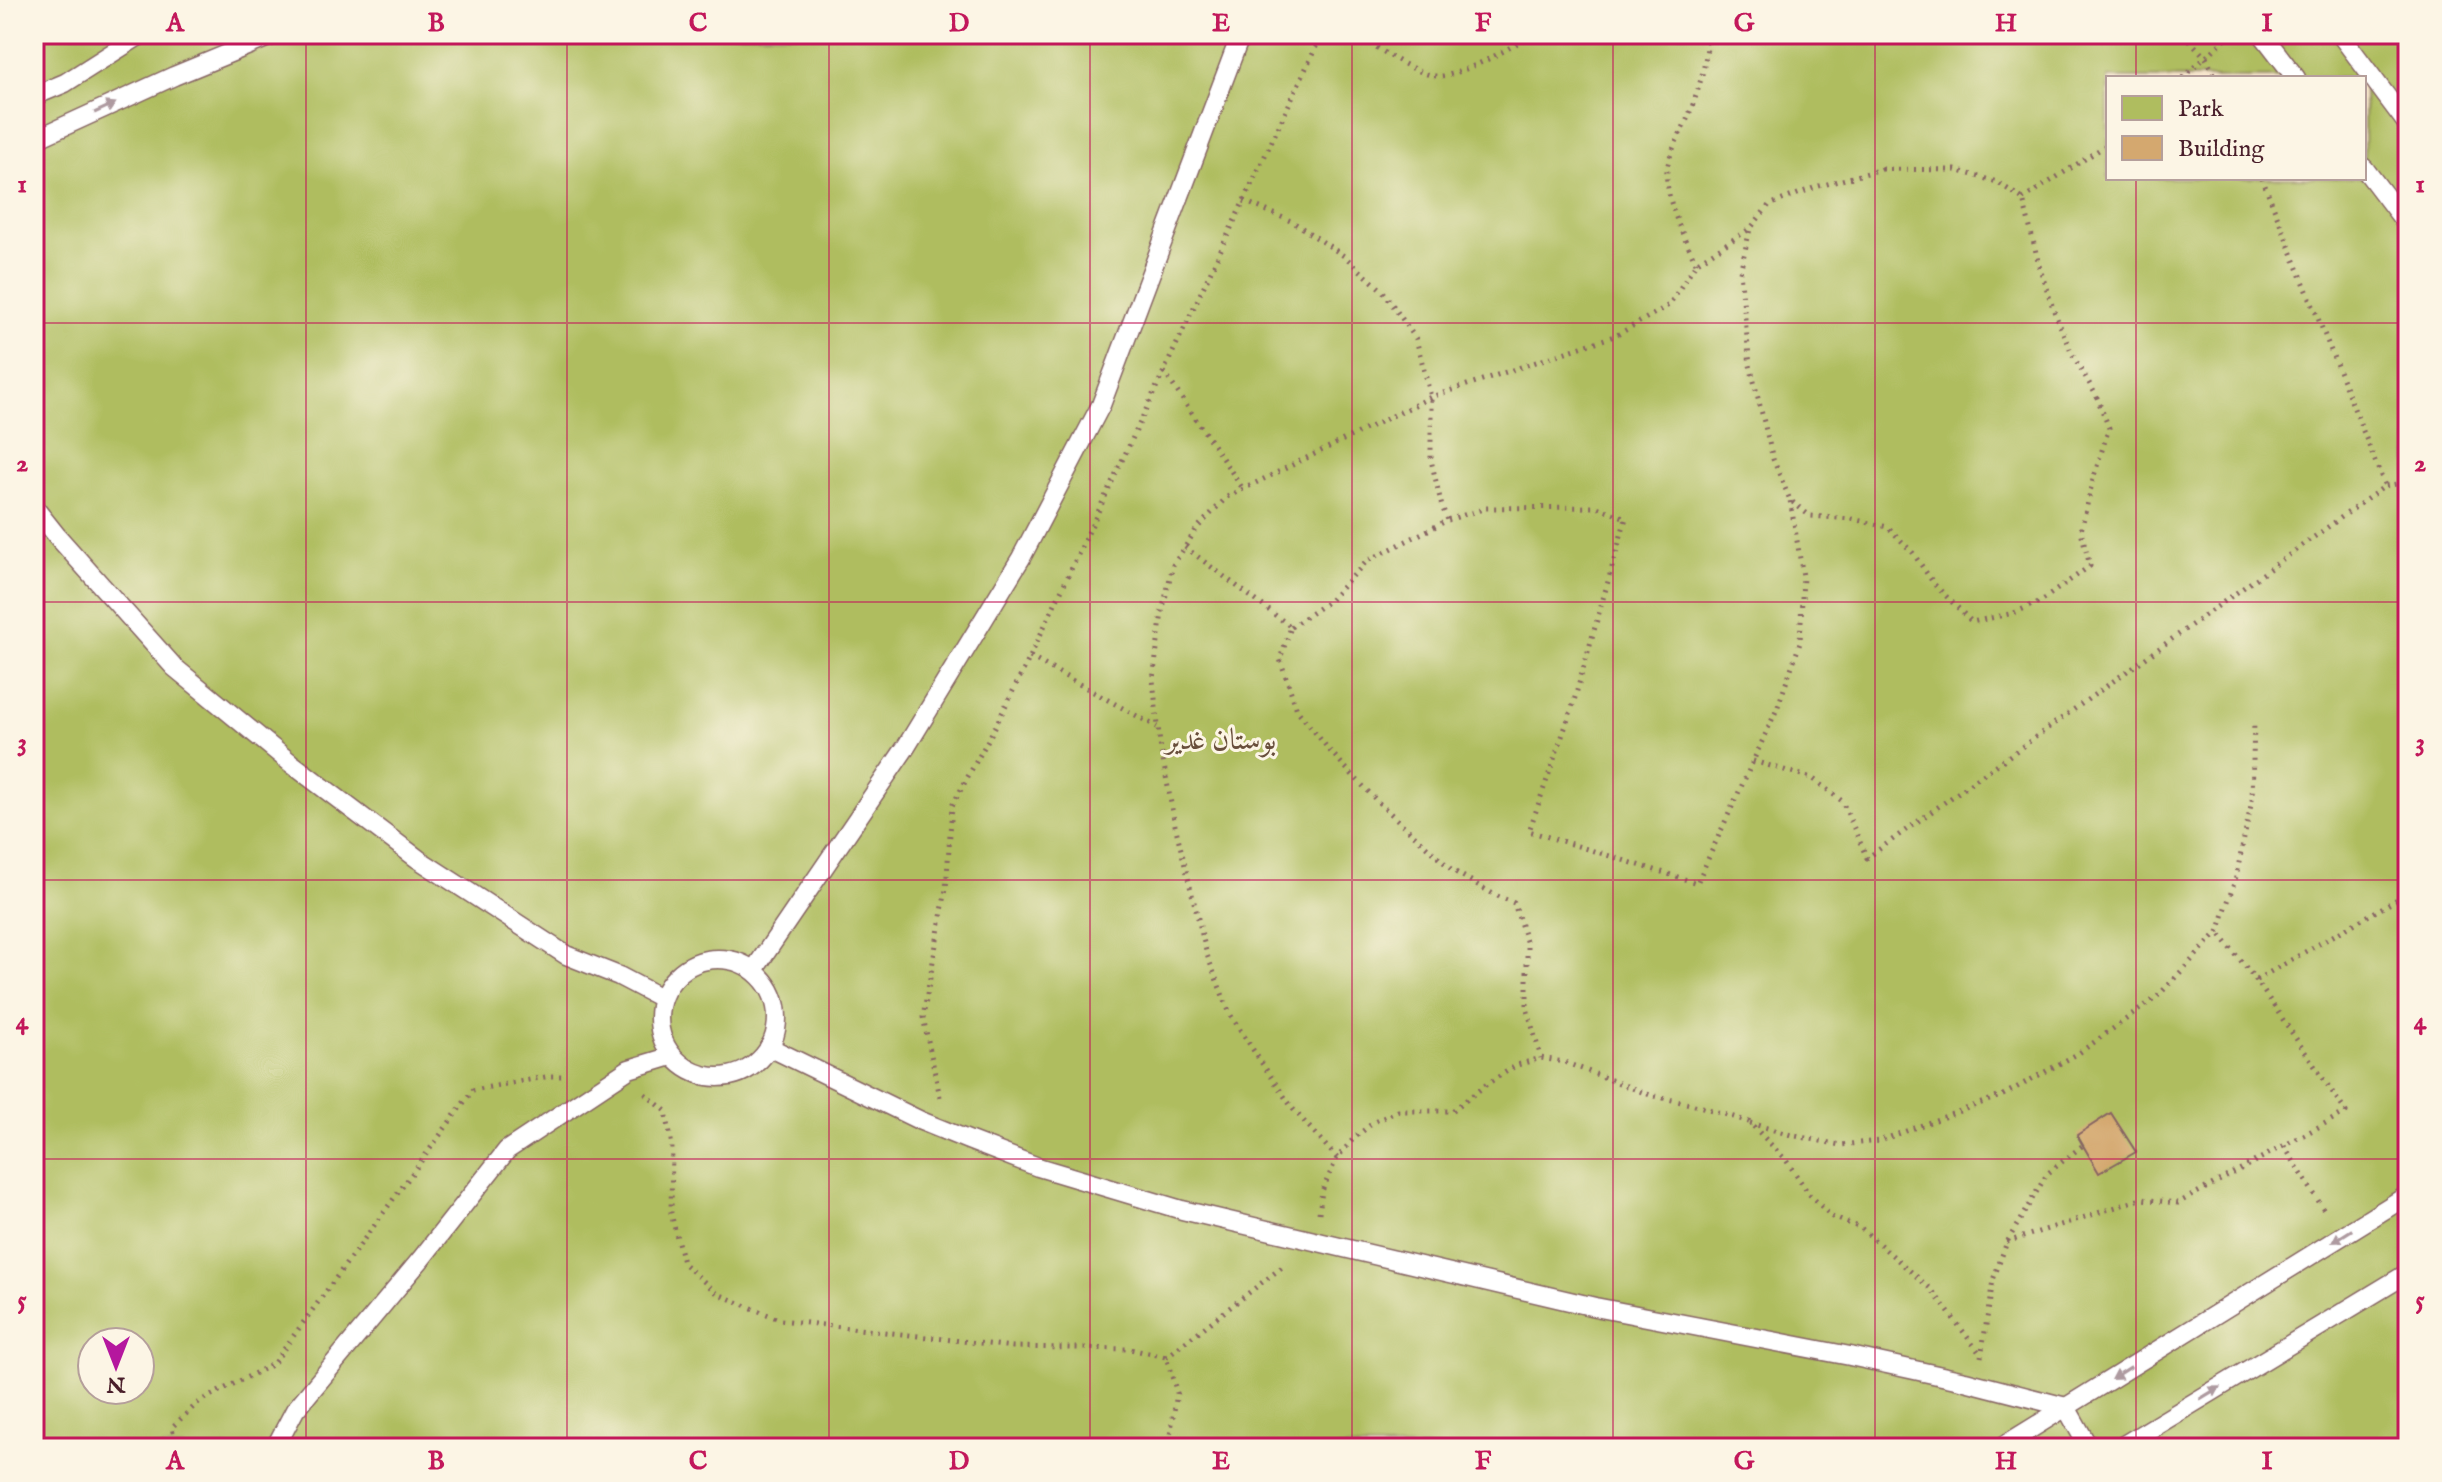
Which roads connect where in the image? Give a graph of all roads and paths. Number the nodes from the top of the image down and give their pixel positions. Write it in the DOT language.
graph roads {
  1 [pos="142,34"];
  2 [pos="276,34"];
  3 [pos="1241,34"];
  4 [pos="1322,34"];
  5 [pos="1357,34"];
  6 [pos="1533,34"];
  7 [pos="1708,34"];
  8 [pos="2184,34"];
  9 [pos="2231,34"];
  10 [pos="2262,34"];
  11 [pos="2340,34"];
  12 [pos="2206,58"];
  13 [pos="2185,76"];
  14 [pos="2215,76"];
  15 [pos="2294,76"];
  16 [pos="34,96"];
  17 [pos="2408,125"];
  18 [pos="34,140"];
  19 [pos="2106,145"];
  20 [pos="2366,171"];
  21 [pos="2263,180"];
  22 [pos="2023,199"];
  23 [pos="1244,201"];
  24 [pos="2408,226"];
  25 [pos="1750,229"];
  26 [pos="1696,263"];
  27 [pos="1163,372"];
  28 [pos="1431,397"];
  29 [pos="2408,482"];
  30 [pos="2385,486"];
  31 [pos="1243,489"];
  32 [pos="1790,500"];
  33 [pos="34,507"];
  34 [pos="1448,520"];
  35 [pos="1185,547"];
  36 [pos="1291,627"];
  37 [pos="1030,657"];
  38 [pos="2254,722"];
  39 [pos="1158,727"];
  40 [pos="1753,761"];
  41 [pos="2408,893"];
  42 [pos="2218,932"];
  43 [pos="754,970"];
  44 [pos="2256,980"];
  45 [pos="661,998"];
  46 [pos="769,1047"];
  47 [pos="672,1056"];
  48 [pos="1541,1058"];
  49 [pos="620,1075"];
  50 [pos="1749,1122"];
  51 [pos="968,1140"];
  52 [pos="2083,1145"];
  53 [pos="2284,1146"];
  54 [pos="1337,1158"];
  55 [pos="2408,1195"];
  56 [pos="2341,1237"];
  57 [pos="1315,1242"];
  58 [pos="2007,1242"];
  59 [pos="2408,1273"];
  60 [pos="1981,1356"];
  61 [pos="1166,1357"];
  62 [pos="1982,1386"];
  63 [pos="2066,1407"];
  64 [pos="176,1448"];
  65 [pos="275,1448"];
  66 [pos="1168,1448"];
  67 [pos="2000,1448"];
  68 [pos="2089,1448"];
  69 [pos="2119,1448"];
  1 -- 16 [label="lane"];
  18 -- 2 [label="lane, one-way"];
  3 -- 43 [label="lane"];
  4 -- 23 [label="path"];
  5 -- 6 [label="path"];
  7 -- 26 [label="path"];
  8 -- 12 [label="path"];
  9 -- 12 [label="path"];
  10 -- 15 [label="lane"];
  11 -- 17 [label="lane"];
  12 -- 13 [label="path"];
  12 -- 14 [label="path"];
  19 -- 22 [label="path"];
  20 -- 24 [label="lane"];
  21 -- 30 [label="path"];
  22 -- 25 [label="path"];
  22 -- 32 [label="path"];
  23 -- 27 [label="path"];
  23 -- 28 [label="path"];
  25 -- 26 [label="path"];
  25 -- 32 [label="path"];
  26 -- 28 [label="path"];
  27 -- 31 [label="path"];
  27 -- 37 [label="path"];
  28 -- 31 [label="path"];
  28 -- 34 [label="path"];
  29 -- 30 [label="path"];
  30 -- 40 [label="path"];
  31 -- 35 [label="path"];
  32 -- 40 [label="path"];
  33 -- 45 [label="lane"];
  34 -- 36 [label="path"];
  34 -- 40 [label="path"];
  35 -- 36 [label="path"];
  35 -- 39 [label="path"];
  36 -- 48 [label="path"];
  37 -- 39 [label="path"];
  37 -- 51 [label="path"];
  38 -- 42 [label="path"];
  39 -- 54 [label="path"];
  41 -- 44 [label="path"];
  42 -- 44 [label="path"];
  42 -- 50 [label="path"];
  43 -- 45 [label="lane"];
  43 -- 46 [label="lane"];
  44 -- 53 [label="path"];
  45 -- 47 [label="lane"];
  46 -- 47 [label="lane"];
  46 -- 51 [label="lane"];
  47 -- 49 [label="lane"];
  48 -- 50 [label="path"];
  48 -- 54 [label="path"];
  49 -- 61 [label="path"];
  49 -- 64 [label="path"];
  49 -- 65 [label="lane"];
  50 -- 60 [label="path"];
  51 -- 57 [label="lane"];
  52 -- 58 [label="path"];
  53 -- 56 [label="path"];
  53 -- 58 [label="path"];
  54 -- 57 [label="path"];
  55 -- 56 [label="lane, one-way"];
  56 -- 63 [label="lane, one-way"];
  57 -- 61 [label="path"];
  57 -- 62 [label="lane"];
  58 -- 60 [label="path"];
  69 -- 59 [label="lane, one-way"];
  60 -- 62 [label="path"];
  61 -- 66 [label="path"];
  62 -- 63 [label="lane"];
  63 -- 67 [label="lane"];
  63 -- 68 [label="lane"];
}
